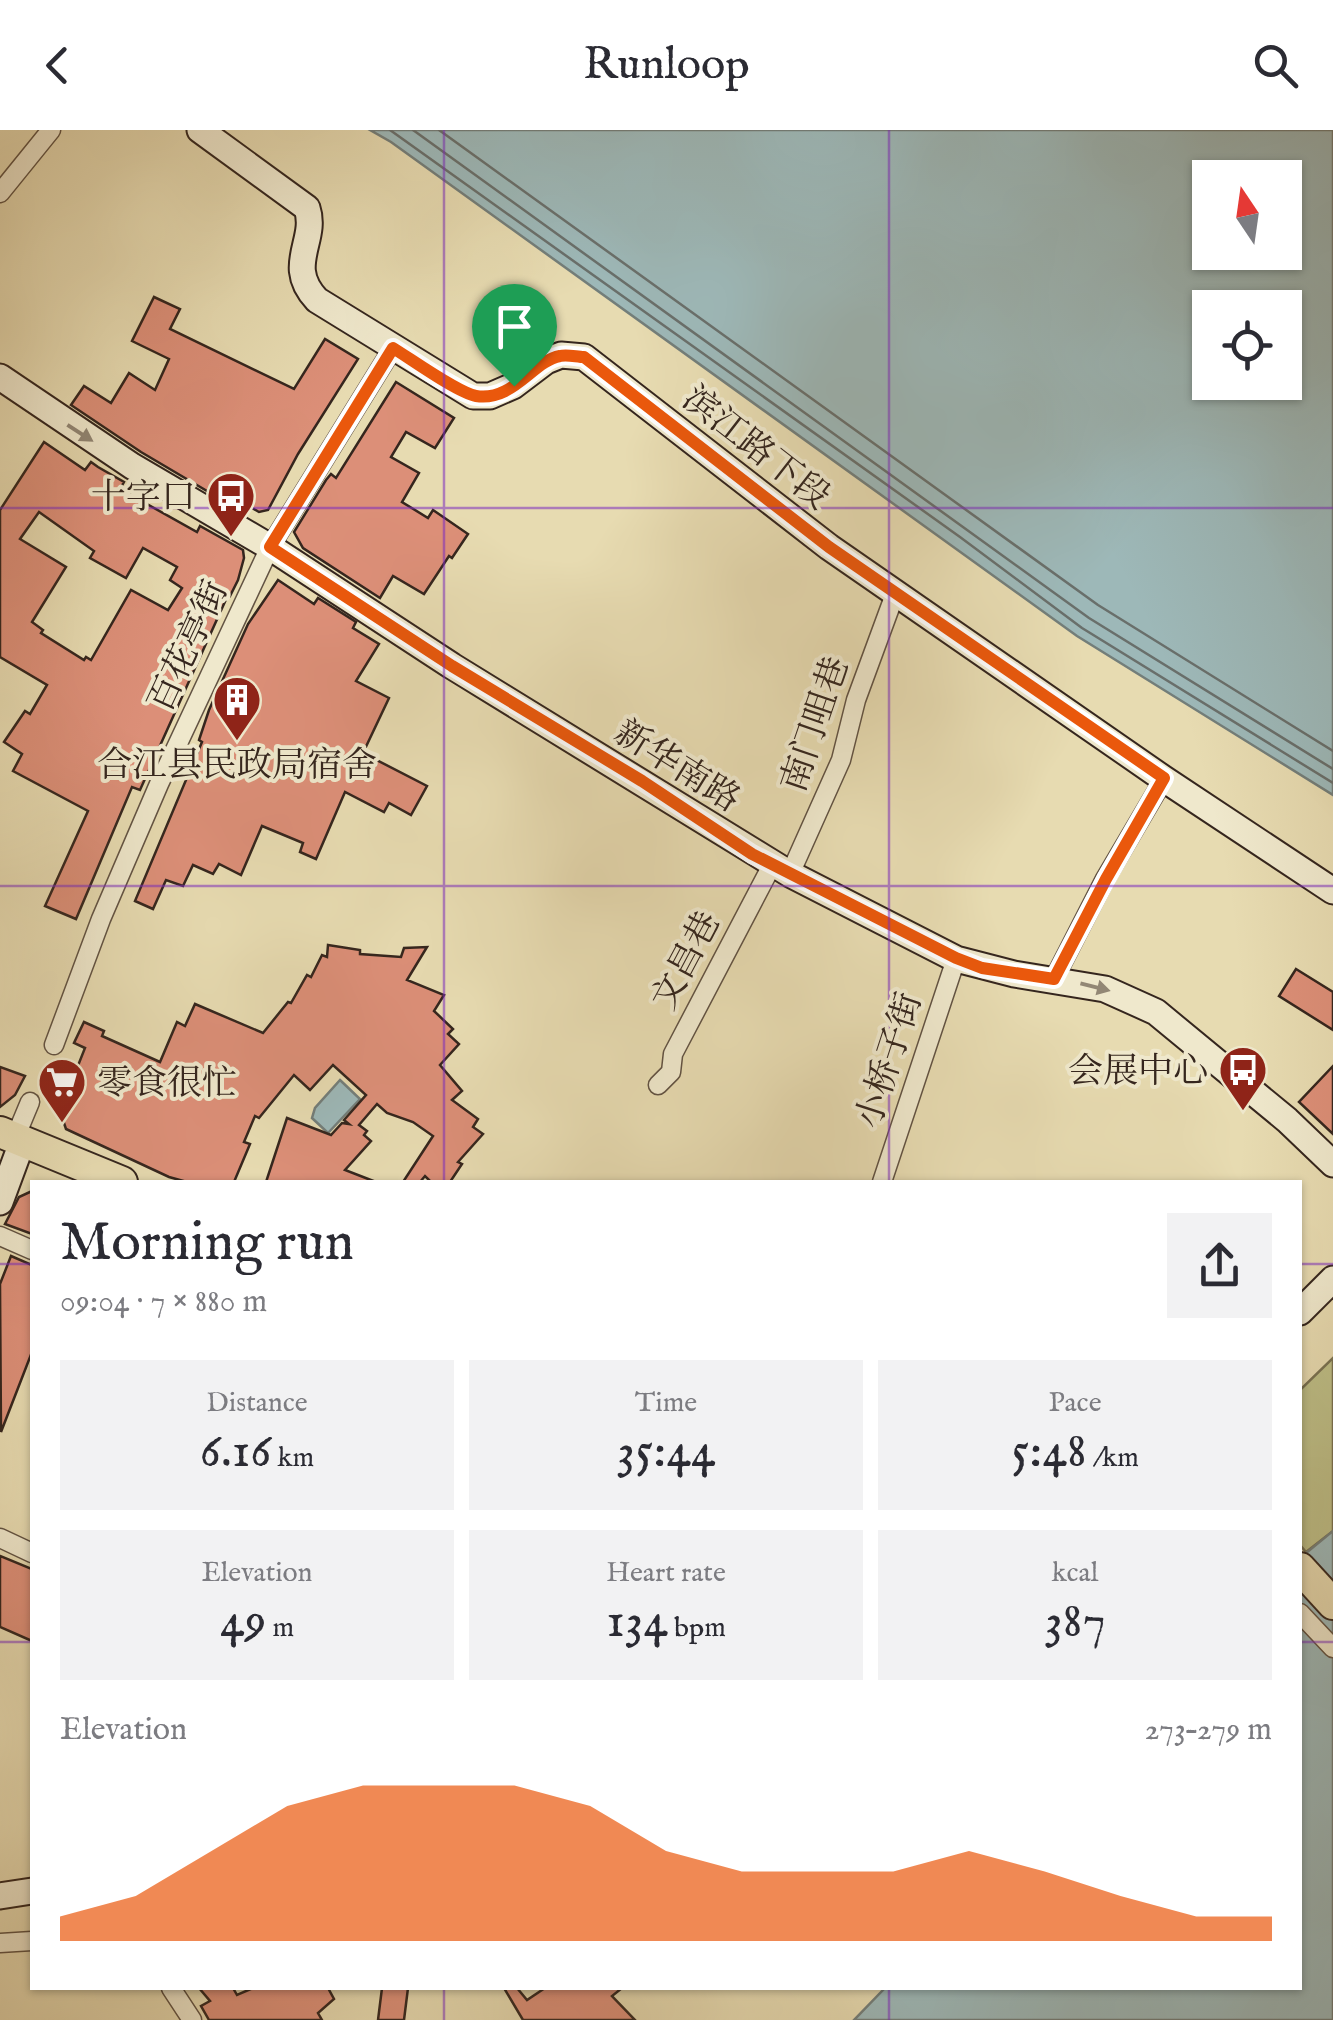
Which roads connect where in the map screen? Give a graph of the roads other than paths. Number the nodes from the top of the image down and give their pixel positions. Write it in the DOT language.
graph roads {
  1 [pos="51,130"];
  2 [pos="200,130"];
  3 [pos="0,192"];
  4 [pos="393,348"];
  5 [pos="0,377"];
  6 [pos="270,547"];
  7 [pos="895,594"];
  8 [pos="1164,778"];
  9 [pos="781,870"];
  10 [pos="1333,891"];
  11 [pos="956,958"];
  12 [pos="1054,979"];
  13 [pos="54,1045"];
  14 [pos="658,1085"];
  15 [pos="30,1102"];
  16 [pos="6,1148"];
  17 [pos="1333,1164"];
  18 [pos="78,1180"];
  19 [pos="115,1180"];
  20 [pos="883,1180"];
  21 [pos="0,1202"];
  22 [pos="0,1236"];
  23 [pos="30,1249"];
  24 [pos="1333,1279"];
  25 [pos="1302,1310"];
  26 [pos="0,1538"];
  27 [pos="30,1552"];
  28 [pos="1302,1570"];
  29 [pos="1333,1604"];
  30 [pos="1302,1615"];
  31 [pos="1333,1648"];
  32 [pos="30,1891"];
  33 [pos="0,1896"];
  34 [pos="30,1941"];
  35 [pos="0,1943"];
  36 [pos="171,1990"];
  37 [pos="192,2020"];
  1 -- 3 [label="street"];
  2 -- 4 [label="street, 滨江路下段"];
  4 -- 6 [label="street, 百花亭街"];
  4 -- 7 [label="street, 滨江路下段"];
  5 -- 6 [label="street, 新华南路, one-way"];
  6 -- 9 [label="street, 新华南路"];
  6 -- 13 [label="street, 百花亭街"];
  7 -- 8 [label="street, 滨江路下段"];
  7 -- 9 [label="street, 南门咀巷"];
  8 -- 10 [label="street, 滨江路下段"];
  8 -- 12 [label="street"];
  9 -- 11 [label="street, 新华南路"];
  9 -- 14 [label="street, 文昌巷"];
  11 -- 12 [label="street, 新华南路"];
  11 -- 20 [label="street, 小桥子街"];
  12 -- 17 [label="street, 新华南路, one-way"];
  15 -- 16 [label="street"];
  16 -- 18 [label="main road"];
  16 -- 19 [label="main road"];
  16 -- 21 [label="street"];
  22 -- 23 [label="street"];
  24 -- 25 [label="street"];
  26 -- 27 [label="street"];
  28 -- 29 [label="main road"];
  30 -- 31 [label="street"];
  32 -- 33 [label="street"];
  34 -- 35 [label="street"];
  36 -- 37 [label="street"];
}
